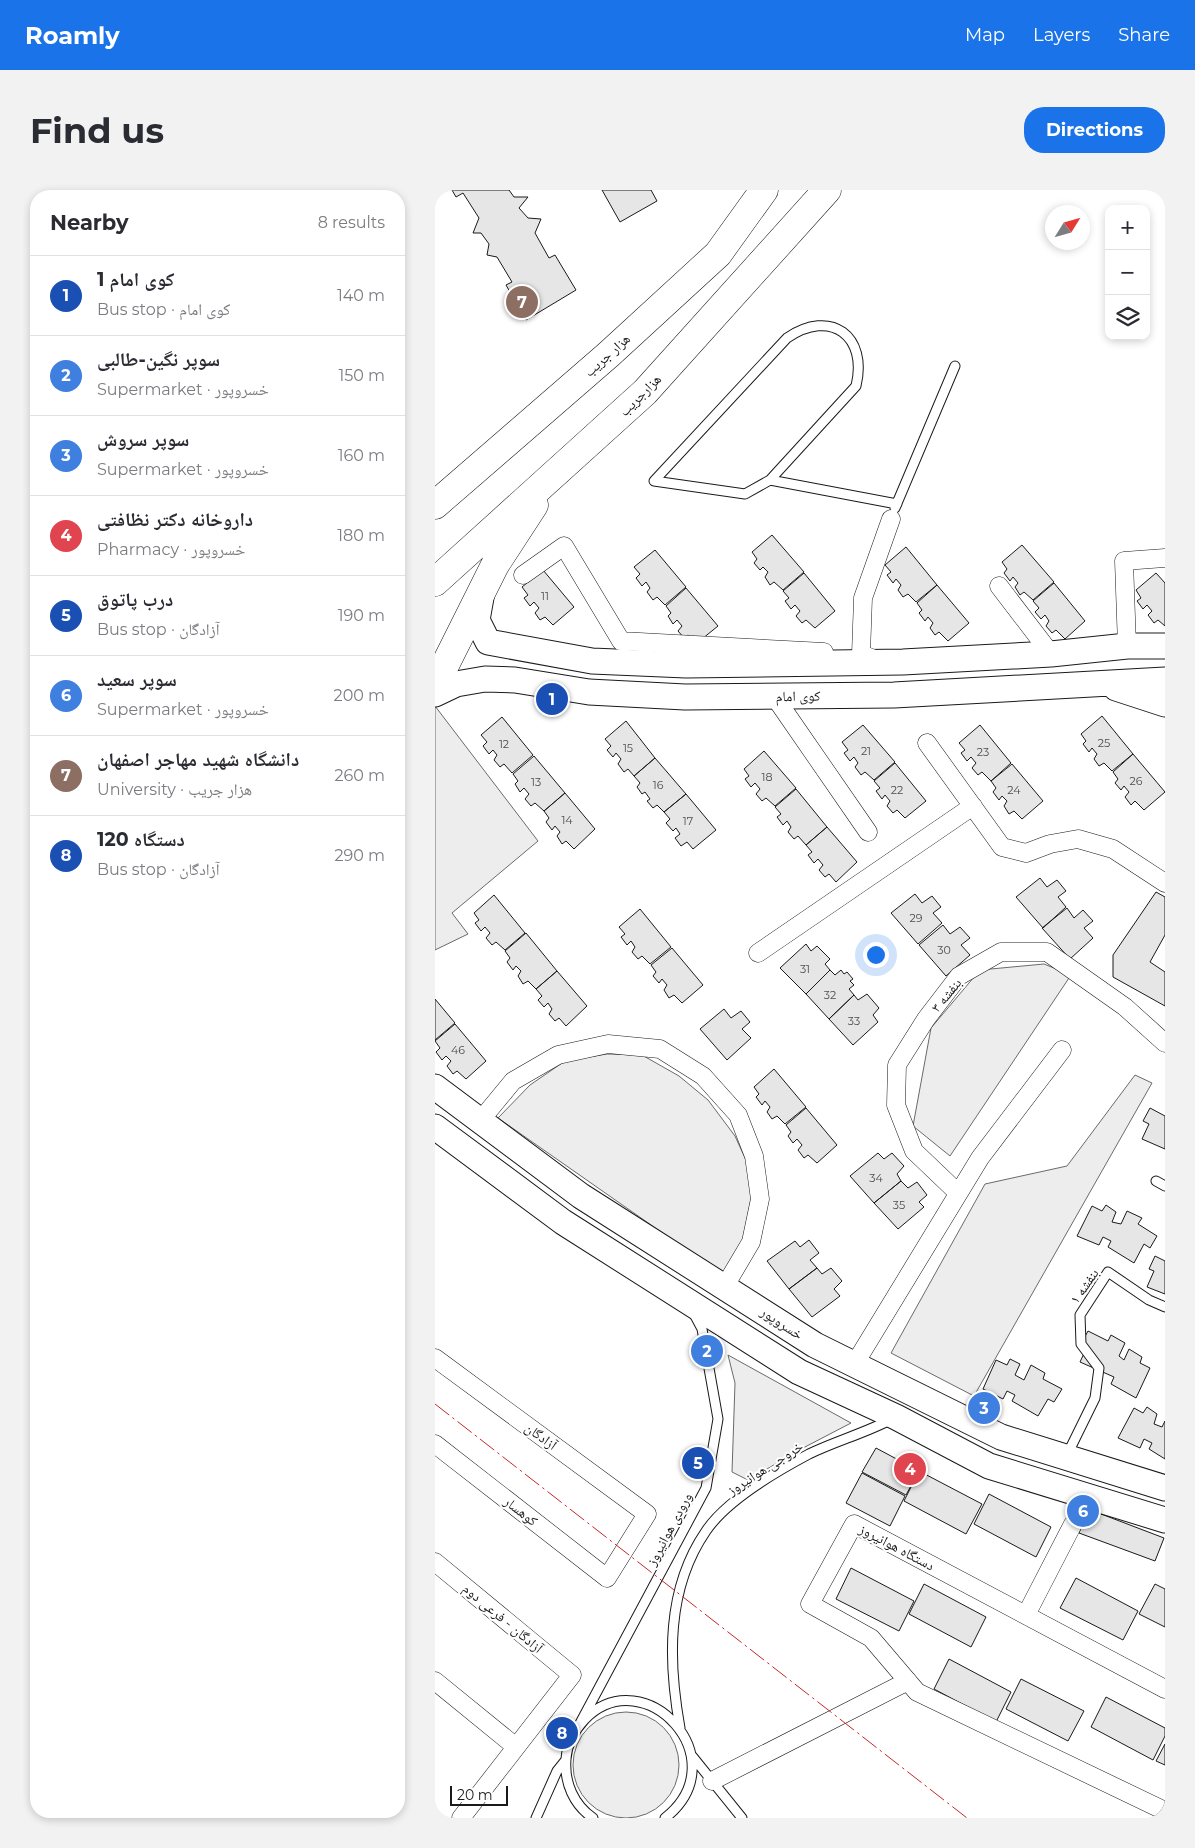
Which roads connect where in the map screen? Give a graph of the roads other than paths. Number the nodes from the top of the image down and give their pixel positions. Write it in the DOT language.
graph roads {
  1 [pos="764,190"];
  2 [pos="827,190"];
  3 [pos="955,366"];
  4 [pos="551,478"];
  5 [pos="770,480"];
  6 [pos="438,498"];
  7 [pos="894,512"];
  8 [pos="1165,558"];
  9 [pos="523,575"];
  10 [pos="435,582"];
  11 [pos="999,586"];
  12 [pos="482,591"];
  13 [pos="1133,646"];
  14 [pos="1165,646"];
  15 [pos="520,648"];
  16 [pos="910,653"];
  17 [pos="1051,654"];
  18 [pos="872,658"];
  19 [pos="515,680"];
  20 [pos="1154,681"];
  21 [pos="1104,684"];
  22 [pos="435,685"];
  23 [pos="435,694"];
  24 [pos="773,696"];
  25 [pos="1165,704"];
  26 [pos="927,743"];
  27 [pos="973,806"];
  28 [pos="868,832"];
  29 [pos="1165,883"];
  30 [pos="758,953"];
  31 [pos="1165,1043"];
  32 [pos="1062,1050"];
  33 [pos="435,1088"];
  34 [pos="480,1121"];
  35 [pos="435,1127"];
  36 [pos="528,1157"];
  37 [pos="1156,1181"];
  38 [pos="512,1184"];
  39 [pos="1165,1186"];
  40 [pos="959,1193"];
  41 [pos="725,1286"];
  42 [pos="687,1300"];
  43 [pos="1165,1308"];
  44 [pos="435,1358"];
  45 [pos="854,1364"];
  46 [pos="907,1390"];
  47 [pos="896,1417"];
  48 [pos="435,1444"];
  49 [pos="1066,1457"];
  50 [pos="1165,1488"];
  51 [pos="1165,1520"];
  52 [pos="1073,1524"];
  53 [pos="435,1562"];
  54 [pos="607,1578"];
  55 [pos="1026,1615"];
  56 [pos="435,1681"];
  57 [pos="908,1681"];
  58 [pos="1165,1689"];
  59 [pos="578,1727"];
  60 [pos="680,1728"];
  61 [pos="516,1747"];
  62 [pos="692,1756"];
  63 [pos="565,1761"];
  64 [pos="712,1781"];
  65 [pos="1165,1811"];
  66 [pos="461,1818"];
  67 [pos="536,1818"];
  68 [pos="593,1818"];
  69 [pos="665,1818"];
  70 [pos="742,1818"];
  1 -- 6 [label="main road, هزار جریب"];
  2 -- 4 [label="main road, هزارجریب"];
  3 -- 7 [label="lane"];
  4 -- 10 [label="main road, هزارجریب"];
  4 -- 12 [label="main road"];
  5 -- 5 [label="lane"];
  5 -- 7 [label="lane"];
  7 -- 18 [label="street"];
  8 -- 13 [label="street"];
  9 -- 18 [label="street"];
  11 -- 17 [label="street"];
  12 -- 15 [label="street"];
  12 -- 22 [label="main road"];
  13 -- 14 [label="street"];
  13 -- 17 [label="street"];
  13 -- 20 [label="street"];
  15 -- 18 [label="street"];
  15 -- 19 [label="street"];
  16 -- 18 [label="street"];
  17 -- 18 [label="street"];
  19 -- 23 [label="street, کوی امام"];
  19 -- 24 [label="street, کوی امام"];
  20 -- 21 [label="street, کوی امام"];
  21 -- 24 [label="street, کوی امام"];
  21 -- 25 [label="street"];
  24 -- 28 [label="street"];
  26 -- 27 [label="street"];
  27 -- 29 [label="street"];
  27 -- 30 [label="street"];
  31 -- 40 [label="street, بنفشه ۳"];
  32 -- 40 [label="street"];
  33 -- 34 [label="street, خسروپور"];
  34 -- 36 [label="street, خسروپور"];
  34 -- 41 [label="street"];
  35 -- 38 [label="street"];
  36 -- 38 [label="street"];
  36 -- 41 [label="street, خسروپور"];
  37 -- 39 [label="lane"];
  38 -- 42 [label="street"];
  40 -- 45 [label="street"];
  41 -- 45 [label="street, خسروپور"];
  42 -- 47 [label="street"];
  42 -- 59 [label="lane, ورودی هوانیروز"];
  43 -- 49 [label="lane, بنفشه ۱"];
  44 -- 54 [label="street, آزادگان"];
  45 -- 46 [label="street, خسروپور"];
  46 -- 47 [label="street"];
  46 -- 49 [label="street, خسروپور"];
  47 -- 51 [label="street"];
  47 -- 60 [label="lane, خروجی هوانیروز"];
  48 -- 54 [label="street, کوهسار"];
  49 -- 50 [label="street, خسروپور"];
  52 -- 55 [label="street"];
  53 -- 61 [label="street, آزادگان - فرعی دوم"];
  55 -- 57 [label="street, دستگاه هوانیروز"];
  55 -- 58 [label="street, دستگاه هوانیروز"];
  56 -- 61 [label="street"];
  57 -- 64 [label="street"];
  57 -- 65 [label="street, دستگاه هوانیروز"];
  59 -- 60 [label="lane"];
  59 -- 63 [label="lane, ورودی هوانیروز"];
  60 -- 62 [label="lane"];
  61 -- 66 [label="street"];
  62 -- 64 [label="lane"];
  62 -- 69 [label="lane"];
  63 -- 67 [label="lane"];
  63 -- 68 [label="lane"];
  64 -- 70 [label="lane"];
}
